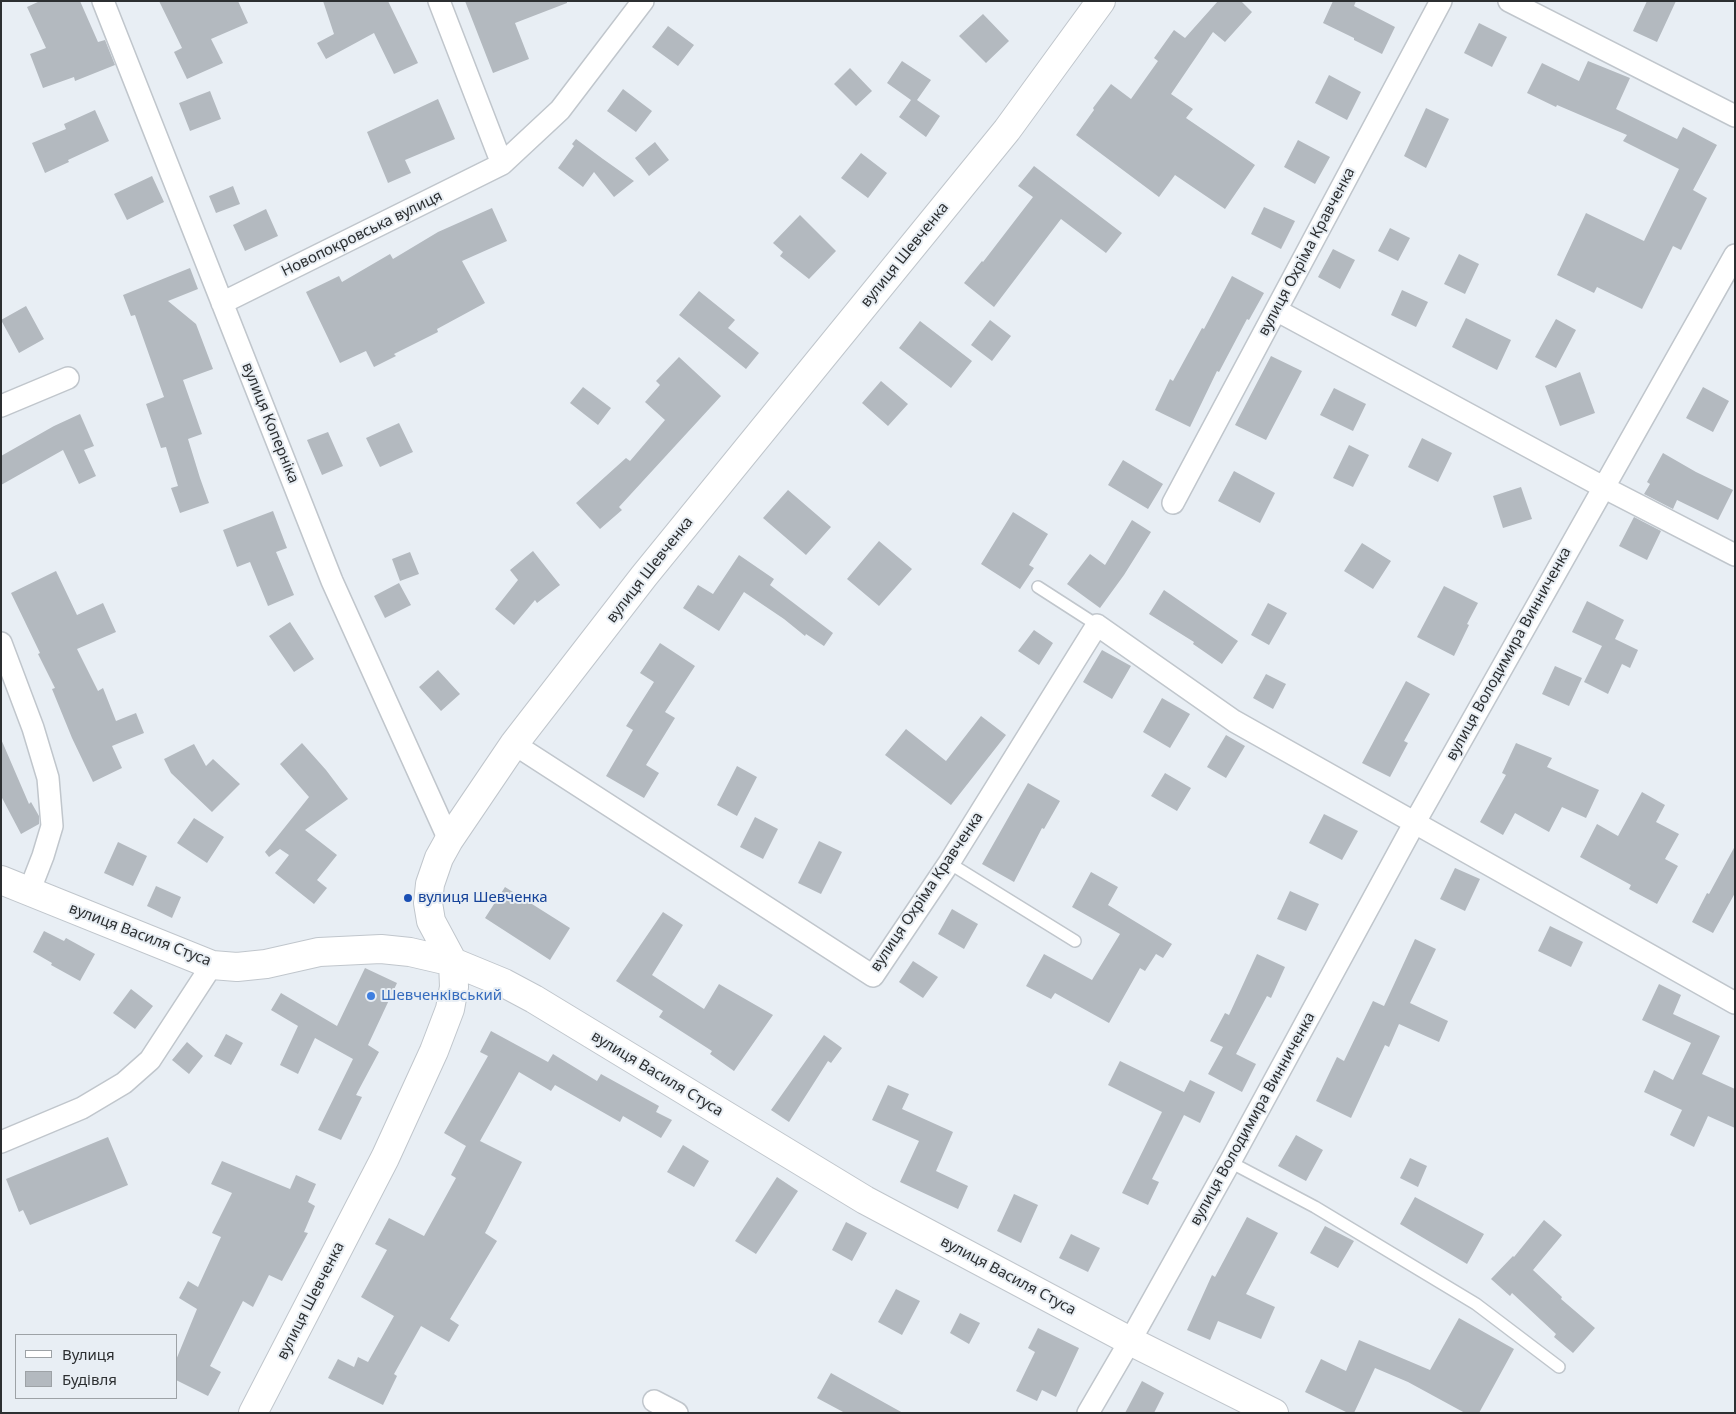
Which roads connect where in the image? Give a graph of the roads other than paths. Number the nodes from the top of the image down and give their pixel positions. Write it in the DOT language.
graph roads {
  1 [pos="103,1"];
  2 [pos="439,1"];
  3 [pos="643,1"];
  4 [pos="1101,1"];
  5 [pos="1441,1"];
  6 [pos="1508,1"];
  7 [pos="1735,116"];
  8 [pos="502,164"];
  9 [pos="1735,255"];
  10 [pos="222,303"];
  11 [pos="1276,310"];
  12 [pos="68,378"];
  13 [pos="1,406"];
  14 [pos="1603,487"];
  15 [pos="1174,503"];
  16 [pos="1735,555"];
  17 [pos="1038,587"];
  18 [pos="1097,625"];
  19 [pos="1,643"];
  20 [pos="514,744"];
  21 [pos="1415,822"];
  22 [pos="449,840"];
  23 [pos="949,863"];
  24 [pos="1,880"];
  25 [pos="29,892"];
  26 [pos="1075,941"];
  27 [pos="453,962"];
  28 [pos="212,965"];
  29 [pos="1735,1003"];
  30 [pos="1,1142"];
  31 [pos="1230,1162"];
  32 [pos="1130,1341"];
  33 [pos="1559,1366"];
  34 [pos="654,1401"];
  35 [pos="253,1413"];
  36 [pos="677,1413"];
  37 [pos="1088,1413"];
  38 [pos="1274,1413"];
  1 -- 10 [label="street, вулиця Коперніка"];
  2 -- 8 [label="street"];
  3 -- 8 [label="street, Новопокровська вулиця"];
  4 -- 20 [label="street, вулиця Шевченка"];
  5 -- 11 [label="street, вулиця Охріма Кравченка"];
  6 -- 7 [label="street"];
  8 -- 10 [label="street, Новопокровська вулиця"];
  9 -- 14 [label="street, вулиця Володимира Винниченка"];
  10 -- 22 [label="street, вулиця Коперніка"];
  11 -- 14 [label="street"];
  11 -- 15 [label="street, вулиця Охріма Кравченка"];
  12 -- 13 [label="street"];
  14 -- 16 [label="street"];
  14 -- 21 [label="street, вулиця Володимира Винниченка"];
  17 -- 18 [label="lane"];
  18 -- 21 [label="street"];
  18 -- 23 [label="street, вулиця Охріма Кравченка"];
  19 -- 25 [label="street"];
  20 -- 22 [label="street, вулиця Шевченка"];
  20 -- 23 [label="street, вулиця Охріма Кравченка"];
  21 -- 29 [label="street"];
  21 -- 31 [label="street, вулиця Володимира Винниченка"];
  22 -- 27 [label="street, вулиця Шевченка"];
  23 -- 26 [label="lane"];
  24 -- 25 [label="street, вулиця Василя Стуса"];
  25 -- 28 [label="street, вулиця Василя Стуса"];
  27 -- 28 [label="street, вулиця Василя Стуса"];
  27 -- 32 [label="street, вулиця Василя Стуса"];
  27 -- 35 [label="street, вулиця Шевченка"];
  28 -- 30 [label="street"];
  31 -- 32 [label="street, вулиця Володимира Винниченка"];
  31 -- 33 [label="lane"];
  32 -- 37 [label="street, вулиця Володимира Винниченка"];
  32 -- 38 [label="street, вулиця Василя Стуса"];
  34 -- 36 [label="street"];
}
